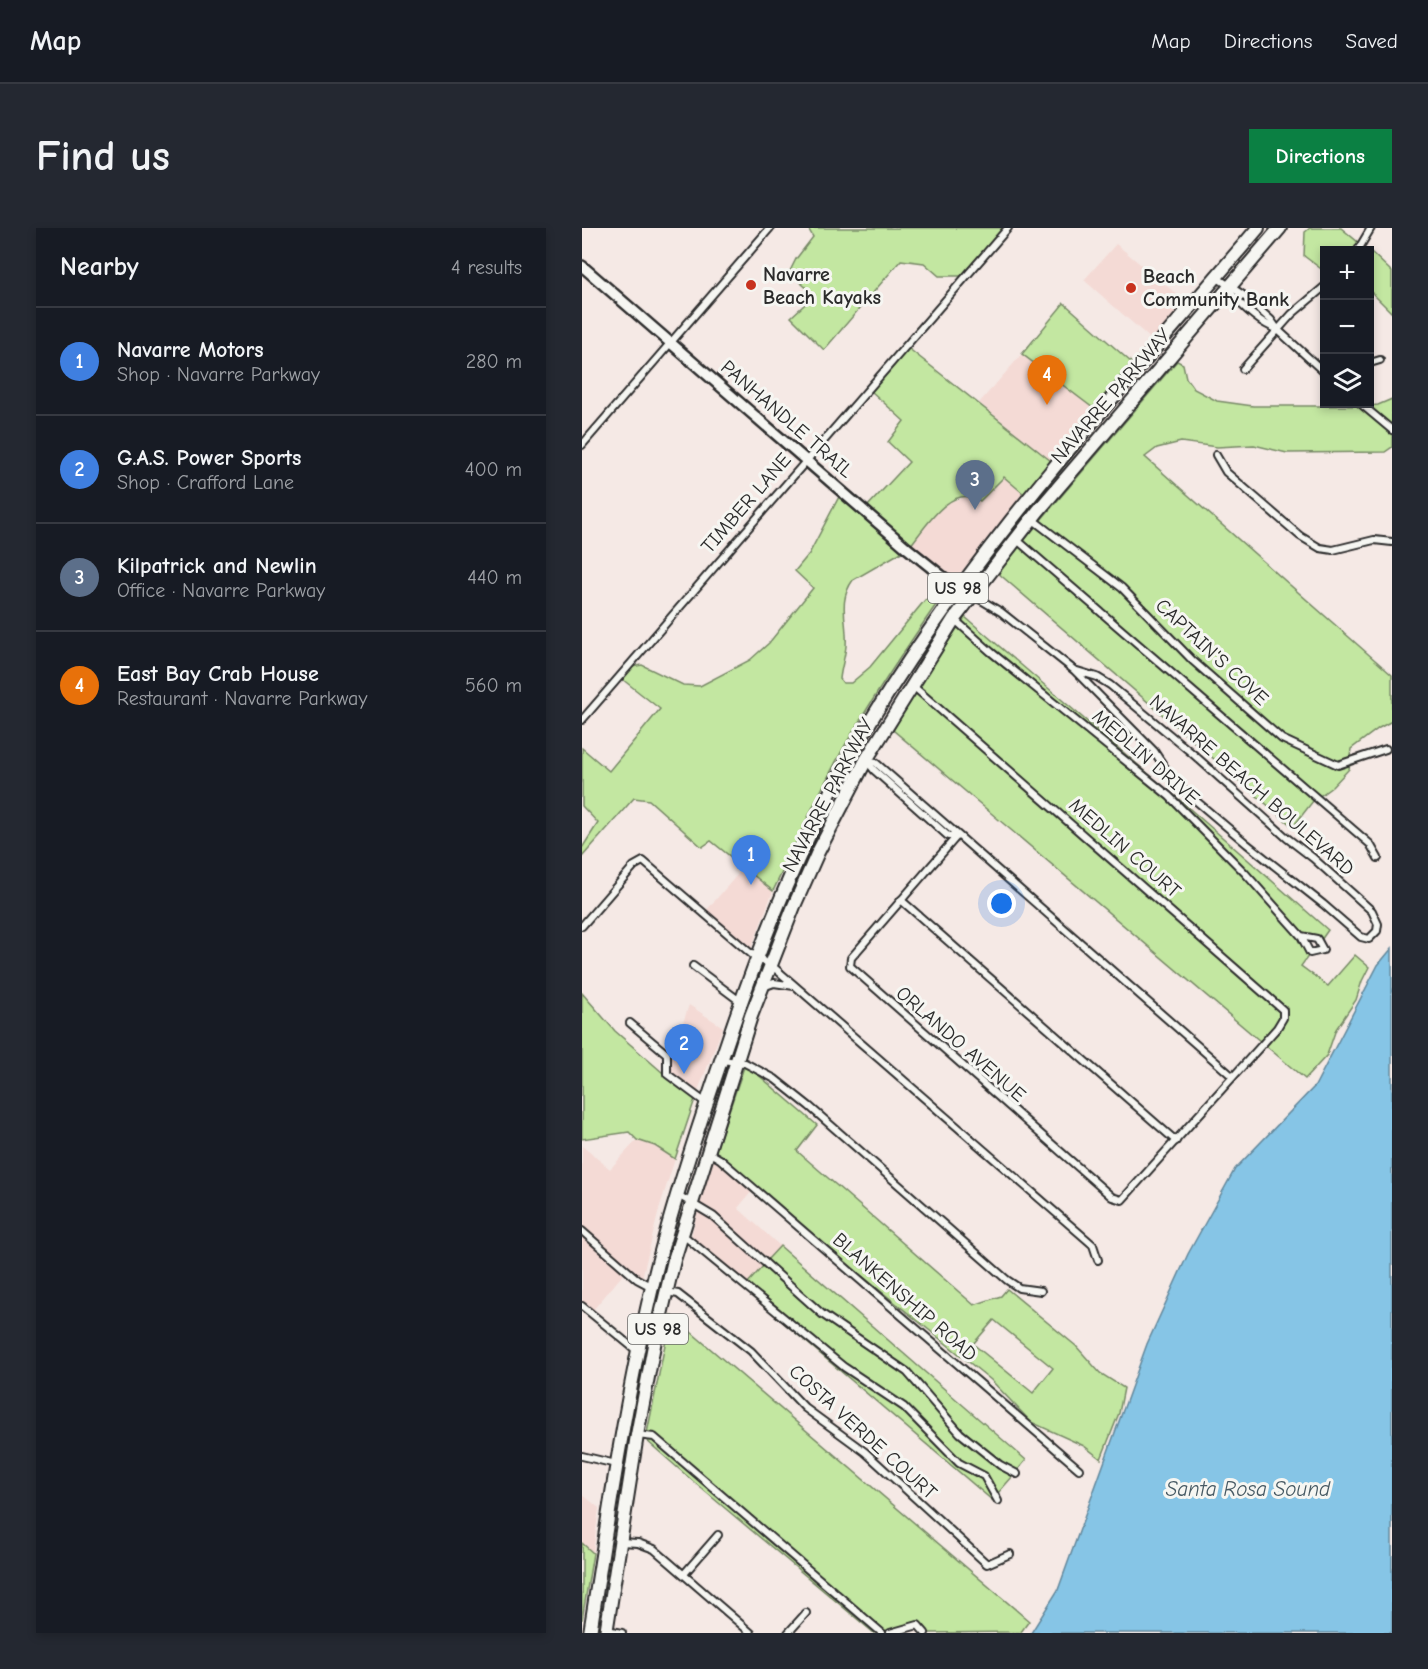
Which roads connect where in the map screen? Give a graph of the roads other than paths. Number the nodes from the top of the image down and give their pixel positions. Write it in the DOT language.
graph roads {
  1 [pos="770,228"];
  2 [pos="1008,228"];
  3 [pos="1258,228"];
  4 [pos="1280,228"];
  5 [pos="1371,228"];
  6 [pos="1360,246"];
  7 [pos="582,266"];
  8 [pos="1216,277"];
  9 [pos="1229,288"];
  10 [pos="1320,290"];
  11 [pos="1278,330"];
  12 [pos="671,343"];
  13 [pos="1380,360"];
  14 [pos="1374,362"];
  15 [pos="1320,368"];
  16 [pos="1243,369"];
  17 [pos="1366,408"];
  18 [pos="1392,430"];
  19 [pos="582,445"];
  20 [pos="1216,455"];
  21 [pos="806,459"];
  22 [pos="1032,519"];
  23 [pos="1016,538"];
  24 [pos="1392,542"];
  25 [pos="958,589"];
  26 [pos="970,596"];
  27 [pos="954,619"];
  28 [pos="927,633"];
  29 [pos="1074,670"];
  30 [pos="911,685"];
  31 [pos="582,720"];
  32 [pos="1386,748"];
  33 [pos="866,760"];
  34 [pos="830,793"];
  35 [pos="957,836"];
  36 [pos="1378,858"];
  37 [pos="901,900"];
  38 [pos="582,926"];
  39 [pos="1301,936"];
  40 [pos="756,958"];
  41 [pos="770,964"];
  42 [pos="693,966"];
  43 [pos="797,987"];
  44 [pos="762,988"];
  45 [pos="741,1002"];
  46 [pos="630,1023"];
  47 [pos="721,1059"];
  48 [pos="736,1063"];
  49 [pos="1232,1076"];
  50 [pos="707,1104"];
  51 [pos="1176,1140"];
  52 [pos="708,1151"];
  53 [pos="678,1195"];
  54 [pos="692,1203"];
  55 [pos="582,1232"];
  56 [pos="682,1234"];
  57 [pos="1098,1260"];
  58 [pos="652,1287"];
  59 [pos="666,1292"];
  60 [pos="1041,1292"];
  61 [pos="582,1306"];
  62 [pos="638,1352"];
  63 [pos="637,1435"];
  64 [pos="582,1456"];
  65 [pos="617,1464"];
  66 [pos="1079,1469"];
  67 [pos="1017,1474"];
  68 [pos="998,1501"];
  69 [pos="718,1535"];
  70 [pos="621,1542"];
  71 [pos="1010,1554"];
  72 [pos="684,1574"];
  73 [pos="806,1612"];
  74 [pos="606,1632"];
  75 [pos="590,1633"];
  76 [pos="622,1633"];
  77 [pos="752,1633"];
  78 [pos="788,1633"];
  79 [pos="882,1633"];
  80 [pos="890,1633"];
  81 [pos="925,1633"];
  1 -- 12 [label="street"];
  2 -- 21 [label="street, TIMBER LANE"];
  3 -- 8 [label="highway, NAVARRE PARKWAY / US 98"];
  4 -- 9 [label="highway, NAVARRE PARKWAY / US 98"];
  5 -- 6 [label="street"];
  7 -- 12 [label="street, PANHANDLE TRAIL"];
  8 -- 9 [label="street"];
  8 -- 25 [label="highway, NAVARRE PARKWAY / US 98"];
  9 -- 11 [label="street"];
  9 -- 22 [label="highway, NAVARRE PARKWAY / US 98"];
  10 -- 11 [label="street"];
  11 -- 15 [label="street"];
  11 -- 16 [label="street"];
  12 -- 19 [label="street"];
  12 -- 21 [label="street, PANHANDLE TRAIL"];
  13 -- 14 [label="street"];
  17 -- 18 [label="street"];
  20 -- 24 [label="street"];
  21 -- 25 [label="street, PANHANDLE TRAIL"];
  21 -- 31 [label="street, TIMBER LANE"];
  22 -- 23 [label="highway, NAVARRE PARKWAY / US 98"];
  22 -- 32 [label="street, CAPTAIN'S COVE"];
  23 -- 26 [label="highway, NAVARRE PARKWAY / US 98"];
  23 -- 36 [label="street"];
  25 -- 26 [label="street, PANHANDLE TRAIL"];
  25 -- 28 [label="highway, NAVARRE PARKWAY / US 98"];
  26 -- 27 [label="highway, NAVARRE PARKWAY / US 98"];
  26 -- 29 [label="street"];
  27 -- 30 [label="highway, NAVARRE PARKWAY / US 98"];
  27 -- 39 [label="street, MEDLIN DRIVE"];
  28 -- 33 [label="highway"];
  28 -- 34 [label="highway, NAVARRE PARKWAY / US 98"];
  29 -- 29 [label="street, NAVARRE BEACH BOULEVARD"];
  30 -- 33 [label="highway, NAVARRE PARKWAY / US 98"];
  30 -- 49 [label="street, MEDLIN COURT"];
  33 -- 34 [label="highway"];
  33 -- 35 [label="street"];
  33 -- 41 [label="highway, NAVARRE PARKWAY / US 98"];
  34 -- 40 [label="highway, NAVARRE PARKWAY / US 98"];
  35 -- 37 [label="street, ORLANDO AVENUE"];
  35 -- 49 [label="street"];
  37 -- 51 [label="street"];
  37 -- 51 [label="street, ORLANDO AVENUE"];
  38 -- 40 [label="street"];
  40 -- 41 [label="street"];
  40 -- 45 [label="highway, NAVARRE PARKWAY / US 98"];
  41 -- 43 [label="street"];
  41 -- 44 [label="highway, NAVARRE PARKWAY / US 98"];
  42 -- 45 [label="street"];
  43 -- 44 [label="street"];
  43 -- 57 [label="street"];
  44 -- 48 [label="highway, NAVARRE PARKWAY / US 98"];
  45 -- 47 [label="highway, NAVARRE PARKWAY / US 98"];
  46 -- 50 [label="street"];
  47 -- 48 [label="street"];
  47 -- 50 [label="highway, NAVARRE PARKWAY / US 98"];
  48 -- 52 [label="highway, NAVARRE PARKWAY / US 98"];
  48 -- 60 [label="street"];
  49 -- 51 [label="street, MEDLIN COURT"];
  50 -- 53 [label="highway, NAVARRE PARKWAY / US 98"];
  52 -- 54 [label="highway, NAVARRE PARKWAY / US 98"];
  52 -- 66 [label="street, BLANKENSHIP ROAD"];
  53 -- 54 [label="street"];
  53 -- 58 [label="highway, NAVARRE PARKWAY / US 98"];
  54 -- 56 [label="highway, NAVARRE PARKWAY / US 98"];
  54 -- 67 [label="street"];
  55 -- 58 [label="street"];
  56 -- 59 [label="highway, NAVARRE PARKWAY / US 98"];
  56 -- 68 [label="street"];
  58 -- 62 [label="highway, NAVARRE PARKWAY / US 98"];
  59 -- 63 [label="highway, NAVARRE PARKWAY / US 98"];
  59 -- 71 [label="street, COSTA VERDE COURT"];
  61 -- 62 [label="street"];
  62 -- 65 [label="highway, NAVARRE PARKWAY / US 98"];
  63 -- 70 [label="highway, NAVARRE PARKWAY / US 98"];
  63 -- 79 [label="street"];
  64 -- 65 [label="street"];
  65 -- 75 [label="highway, NAVARRE PARKWAY / US 98"];
  69 -- 72 [label="street"];
  70 -- 72 [label="street"];
  70 -- 74 [label="highway, NAVARRE PARKWAY / US 98"];
  72 -- 77 [label="street"];
  73 -- 78 [label="street"];
  74 -- 76 [label="street"];
  80 -- 81 [label="street"];
}
